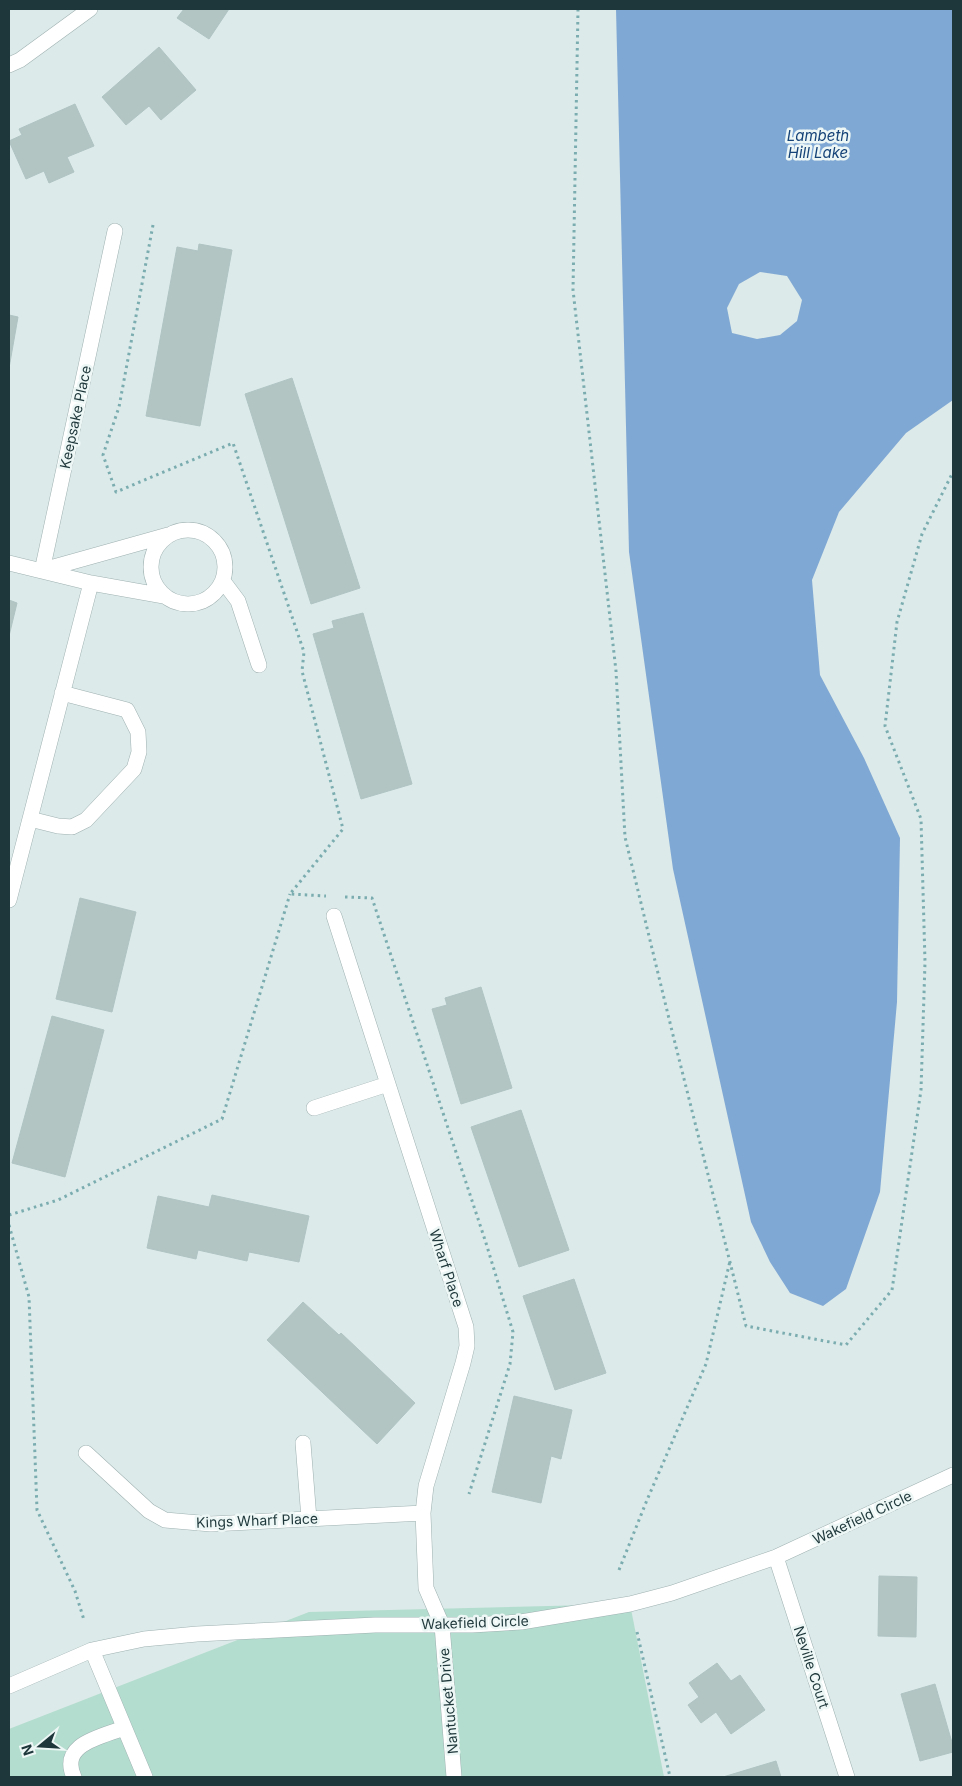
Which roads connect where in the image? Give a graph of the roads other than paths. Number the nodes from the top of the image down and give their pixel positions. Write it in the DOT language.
graph roads {
  1 [pos="90,9"];
  2 [pos="9,65"];
  3 [pos="115,231"];
  4 [pos="168,535"];
  5 [pos="9,563"];
  6 [pos="42,571"];
  7 [pos="223,581"];
  8 [pos="91,583"];
  9 [pos="164,596"];
  10 [pos="259,665"];
  11 [pos="62,693"];
  12 [pos="30,819"];
  13 [pos="9,900"];
  14 [pos="334,916"];
  15 [pos="388,1084"];
  16 [pos="314,1108"];
  17 [pos="303,1443"];
  18 [pos="86,1453"];
  19 [pos="953,1475"];
  20 [pos="423,1514"];
  21 [pos="309,1519"];
  22 [pos="776,1557"];
  23 [pos="442,1625"];
  24 [pos="92,1650"];
  25 [pos="9,1686"];
  26 [pos="124,1728"];
  27 [pos="74,1777"];
  28 [pos="145,1777"];
  29 [pos="454,1777"];
  30 [pos="847,1777"];
  1 -- 2 [label="street"];
  3 -- 6 [label="street, Keepsake Place"];
  4 -- 6 [label="street"];
  4 -- 7 [label="street"];
  4 -- 9 [label="street"];
  5 -- 6 [label="street"];
  6 -- 8 [label="street"];
  7 -- 9 [label="street"];
  7 -- 10 [label="street"];
  8 -- 9 [label="street"];
  8 -- 11 [label="street"];
  11 -- 12 [label="street"];
  11 -- 12 [label="street"];
  12 -- 13 [label="street"];
  14 -- 15 [label="street, Wharf Place"];
  15 -- 16 [label="street"];
  15 -- 20 [label="street, Wharf Place"];
  17 -- 21 [label="street"];
  18 -- 21 [label="street, Kings Wharf Place"];
  19 -- 22 [label="street, Wakefield Circle"];
  20 -- 21 [label="street, Kings Wharf Place"];
  20 -- 23 [label="street, Wharf Place"];
  22 -- 23 [label="street, Wakefield Circle"];
  22 -- 30 [label="street, Neville Court"];
  23 -- 24 [label="street, Wakefield Circle"];
  23 -- 29 [label="street, Nantucket Drive"];
  24 -- 25 [label="street, Wakefield Circle"];
  24 -- 26 [label="street"];
  26 -- 27 [label="street"];
  26 -- 28 [label="street"];
}
